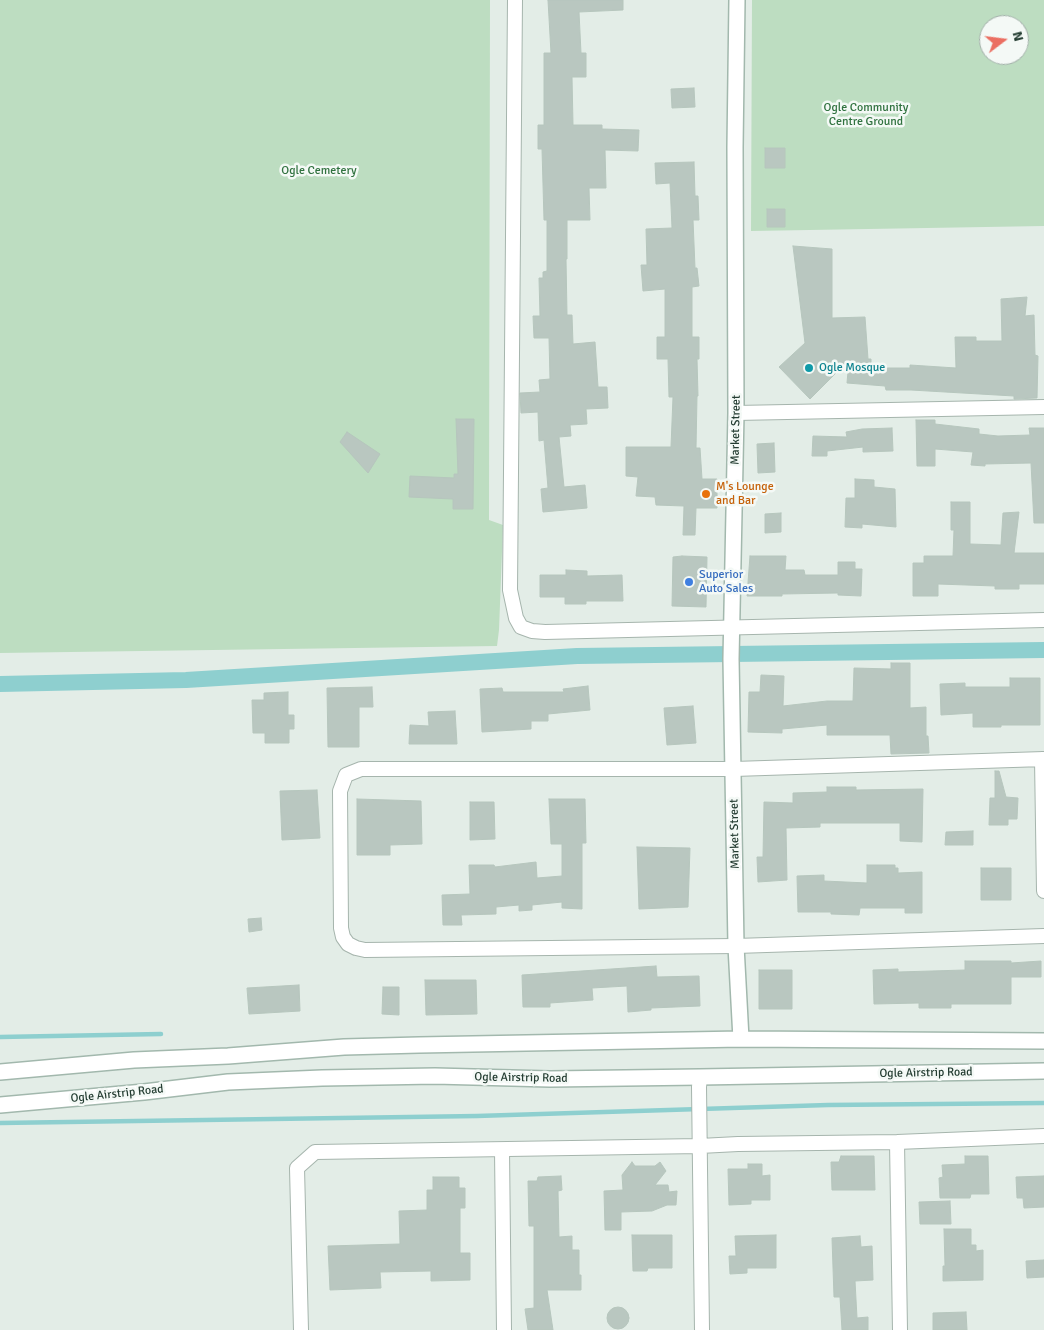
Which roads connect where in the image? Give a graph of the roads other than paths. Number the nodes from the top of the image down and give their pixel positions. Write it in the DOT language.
graph roads {
  1 [pos="515,0"];
  2 [pos="737,0"];
  3 [pos="1044,406"];
  4 [pos="736,413"];
  5 [pos="1044,620"];
  6 [pos="732,634"];
  7 [pos="1043,759"];
  8 [pos="734,769"];
  9 [pos="1044,891"];
  10 [pos="1044,936"];
  11 [pos="736,946"];
  12 [pos="741,1039"];
  13 [pos="1044,1041"];
  14 [pos="1044,1071"];
  15 [pos="0,1072"];
  16 [pos="699,1082"];
  17 [pos="0,1105"];
  18 [pos="1044,1136"];
  19 [pos="897,1142"];
  20 [pos="700,1146"];
  21 [pos="502,1150"];
  22 [pos="301,1330"];
  23 [pos="504,1330"];
  24 [pos="702,1330"];
  25 [pos="900,1330"];
  1 -- 6 [label="street"];
  2 -- 4 [label="street, Market Street"];
  3 -- 4 [label="street"];
  4 -- 6 [label="street, Market Street"];
  5 -- 6 [label="street"];
  6 -- 8 [label="street, Market Street"];
  7 -- 8 [label="street"];
  7 -- 9 [label="street"];
  8 -- 11 [label="street, Market Street"];
  8 -- 11 [label="street"];
  10 -- 11 [label="street"];
  11 -- 12 [label="street, Market Street"];
  12 -- 13 [label="street"];
  12 -- 15 [label="street"];
  14 -- 16 [label="street, Ogle Airstrip Road"];
  16 -- 17 [label="street, Ogle Airstrip Road"];
  16 -- 20 [label="street"];
  18 -- 19 [label="street"];
  19 -- 20 [label="street"];
  19 -- 25 [label="street"];
  20 -- 21 [label="street"];
  20 -- 24 [label="street"];
  21 -- 22 [label="street"];
  21 -- 23 [label="street"];
}
